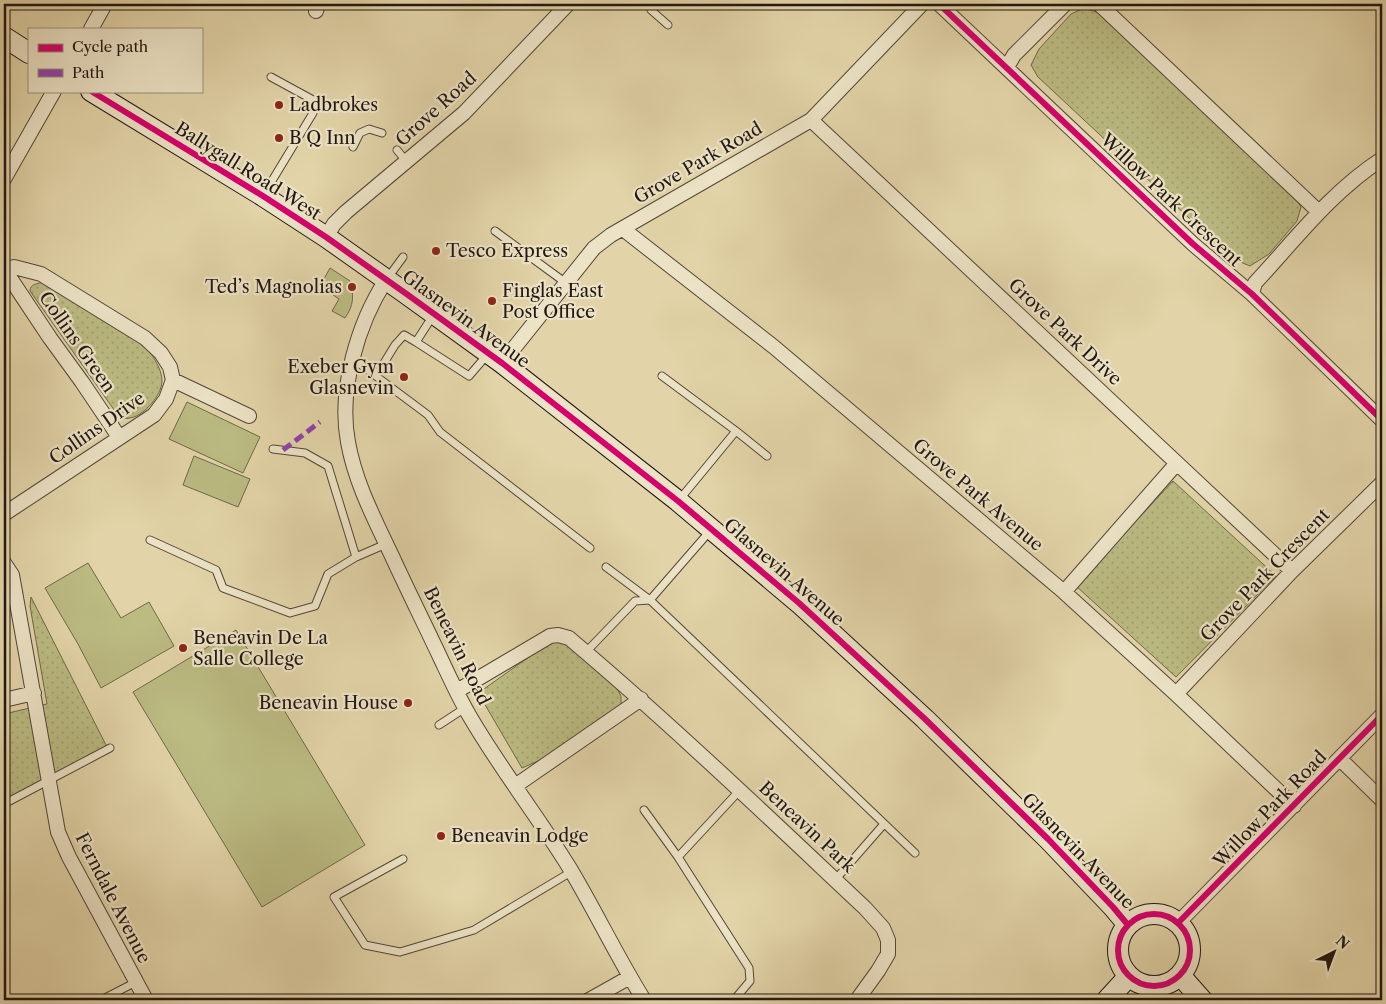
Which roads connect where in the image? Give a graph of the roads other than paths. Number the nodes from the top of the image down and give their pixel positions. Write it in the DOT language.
graph roads {
  1 [pos="104,4"];
  2 [pos="568,4"];
  3 [pos="657,4"];
  4 [pos="922,4"];
  5 [pos="938,4"];
  6 [pos="1065,4"];
  7 [pos="1099,4"];
  8 [pos="668,25"];
  9 [pos="91,28"];
  10 [pos="4,38"];
  11 [pos="28,52"];
  12 [pos="1007,67"];
  13 [pos="272,77"];
  14 [pos="53,92"];
  15 [pos="93,92"];
  16 [pos="812,120"];
  17 [pos="382,133"];
  18 [pos="353,147"];
  19 [pos="397,150"];
  20 [pos="1382,159"];
  21 [pos="406,161"];
  22 [pos="4,179"];
  23 [pos="263,196"];
  24 [pos="1319,212"];
  25 [pos="623,229"];
  26 [pos="495,231"];
  27 [pos="326,237"];
  28 [pos="403,257"];
  29 [pos="4,270"];
  30 [pos="386,280"];
  31 [pos="566,283"];
  32 [pos="1252,294"];
  33 [pos="434,314"];
  34 [pos="416,342"];
  35 [pos="495,358"];
  36 [pos="353,359"];
  37 [pos="376,376"];
  38 [pos="662,376"];
  39 [pos="173,380"];
  40 [pos="249,416"];
  41 [pos="1382,420"];
  42 [pos="736,431"];
  43 [pos="119,437"];
  44 [pos="273,448"];
  45 [pos="767,456"];
  46 [pos="1177,463"];
  47 [pos="1382,483"];
  48 [pos="678,501"];
  49 [pos="4,514"];
  50 [pos="712,529"];
  51 [pos="150,540"];
  52 [pos="386,544"];
  53 [pos="590,548"];
  54 [pos="356,557"];
  55 [pos="4,563"];
  56 [pos="606,567"];
  57 [pos="1292,571"];
  58 [pos="9,588"];
  59 [pos="1064,592"];
  60 [pos="650,600"];
  61 [pos="586,652"];
  62 [pos="457,691"];
  63 [pos="34,694"];
  64 [pos="1176,694"];
  65 [pos="641,699"];
  66 [pos="4,700"];
  67 [pos="465,708"];
  68 [pos="1382,715"];
  69 [pos="439,726"];
  70 [pos="110,748"];
  71 [pos="1340,758"];
  72 [pos="48,780"];
  73 [pos="515,786"];
  74 [pos="740,790"];
  75 [pos="1382,800"];
  76 [pos="4,804"];
  77 [pos="1294,806"];
  78 [pos="644,810"];
  79 [pos="884,824"];
  80 [pos="915,852"];
  81 [pos="678,857"];
  82 [pos="403,858"];
  83 [pos="572,872"];
  84 [pos="834,880"];
  85 [pos="1178,924"];
  86 [pos="1128,925"];
  87 [pos="1180,975"];
  88 [pos="1129,976"];
  89 [pos="630,977"];
  90 [pos="136,982"];
  91 [pos="101,1000"];
  92 [pos="146,1000"];
  93 [pos="589,1000"];
  94 [pos="644,1000"];
  95 [pos="734,1000"];
  96 [pos="856,1000"];
  97 [pos="1106,1000"];
  98 [pos="1202,1000"];
  1 -- 9 [label="street"];
  2 -- 21 [label="street, Grove Road"];
  3 -- 8 [label="lane"];
  4 -- 16 [label="street, Grove Park Road"];
  5 -- 12 [label="street, Willow Park Crescent"];
  6 -- 12 [label="street"];
  7 -- 24 [label="street"];
  10 -- 11 [label="main road"];
  12 -- 32 [label="street, Willow Park Crescent"];
  13 -- 23 [label="lane"];
  14 -- 22 [label="street"];
  15 -- 23 [label="main road, Ballygall Road West"];
  16 -- 25 [label="street, Grove Park Road"];
  16 -- 46 [label="street, Grove Park Drive"];
  17 -- 18 [label="lane"];
  19 -- 21 [label="lane"];
  20 -- 24 [label="street, Willow Park Crescent"];
  21 -- 27 [label="street, Grove Road"];
  23 -- 27 [label="main road, Ballygall Road West"];
  24 -- 32 [label="street, Willow Park Crescent"];
  25 -- 31 [label="street, Grove Park Road"];
  25 -- 59 [label="street, Grove Park Avenue"];
  26 -- 31 [label="lane"];
  27 -- 30 [label="main road, Ballygall Road West"];
  28 -- 30 [label="lane"];
  29 -- 39 [label="street"];
  29 -- 43 [label="street, Collins Green"];
  30 -- 33 [label="main road, Glasnevin Avenue"];
  30 -- 36 [label="street, Beneavin Road"];
  31 -- 35 [label="street, Grove Park Road"];
  32 -- 41 [label="street, Willow Park Crescent"];
  33 -- 34 [label="lane"];
  33 -- 35 [label="main road, Glasnevin Avenue"];
  34 -- 35 [label="lane"];
  34 -- 37 [label="lane"];
  35 -- 48 [label="main road, Glasnevin Avenue"];
  36 -- 37 [label="lane"];
  36 -- 52 [label="street, Beneavin Road"];
  37 -- 53 [label="lane"];
  38 -- 42 [label="lane"];
  39 -- 40 [label="street"];
  39 -- 43 [label="street, Collins Drive"];
  42 -- 45 [label="lane"];
  42 -- 48 [label="lane"];
  43 -- 49 [label="street, Collins Drive"];
  44 -- 54 [label="lane"];
  46 -- 57 [label="street, Grove Park Drive"];
  46 -- 59 [label="street"];
  47 -- 57 [label="street, Grove Park Crescent"];
  48 -- 50 [label="main road, Glasnevin Avenue"];
  50 -- 60 [label="lane"];
  50 -- 86 [label="main road, Glasnevin Avenue"];
  51 -- 54 [label="lane"];
  52 -- 54 [label="lane"];
  52 -- 62 [label="street, Beneavin Road"];
  55 -- 58 [label="street, Ferndale Avenue"];
  56 -- 60 [label="lane"];
  57 -- 64 [label="street, Grove Park Crescent"];
  58 -- 63 [label="street, Ferndale Avenue"];
  59 -- 64 [label="street, Grove Park Avenue"];
  60 -- 61 [label="lane"];
  60 -- 79 [label="lane"];
  61 -- 62 [label="street, Beneavin Park"];
  61 -- 65 [label="street, Beneavin Park"];
  62 -- 67 [label="street, Beneavin Road"];
  63 -- 66 [label="street"];
  63 -- 72 [label="street, Ferndale Avenue"];
  64 -- 77 [label="street, Grove Park Avenue"];
  65 -- 73 [label="street"];
  65 -- 74 [label="street, Beneavin Park"];
  67 -- 69 [label="lane"];
  67 -- 73 [label="street, Beneavin Road"];
  68 -- 71 [label="street, Willow Park Road"];
  70 -- 72 [label="lane"];
  71 -- 75 [label="street"];
  71 -- 77 [label="street, Willow Park Road"];
  72 -- 76 [label="lane"];
  72 -- 90 [label="street, Ferndale Avenue"];
  73 -- 83 [label="street, Beneavin Road"];
  74 -- 81 [label="lane"];
  74 -- 84 [label="street, Beneavin Park"];
  77 -- 85 [label="street, Willow Park Road"];
  78 -- 81 [label="lane"];
  79 -- 80 [label="lane"];
  79 -- 84 [label="lane"];
  81 -- 95 [label="lane"];
  82 -- 83 [label="lane"];
  83 -- 89 [label="street, Beneavin Road"];
  84 -- 96 [label="street, Beneavin Park"];
  85 -- 86 [label="main road"];
  85 -- 87 [label="main road"];
  86 -- 88 [label="main road"];
  87 -- 88 [label="main road"];
  87 -- 98 [label="main road"];
  88 -- 97 [label="main road"];
  89 -- 93 [label="street"];
  89 -- 94 [label="street, Beneavin Road"];
  90 -- 91 [label="lane"];
  90 -- 92 [label="street, Ferndale Avenue"];
}
